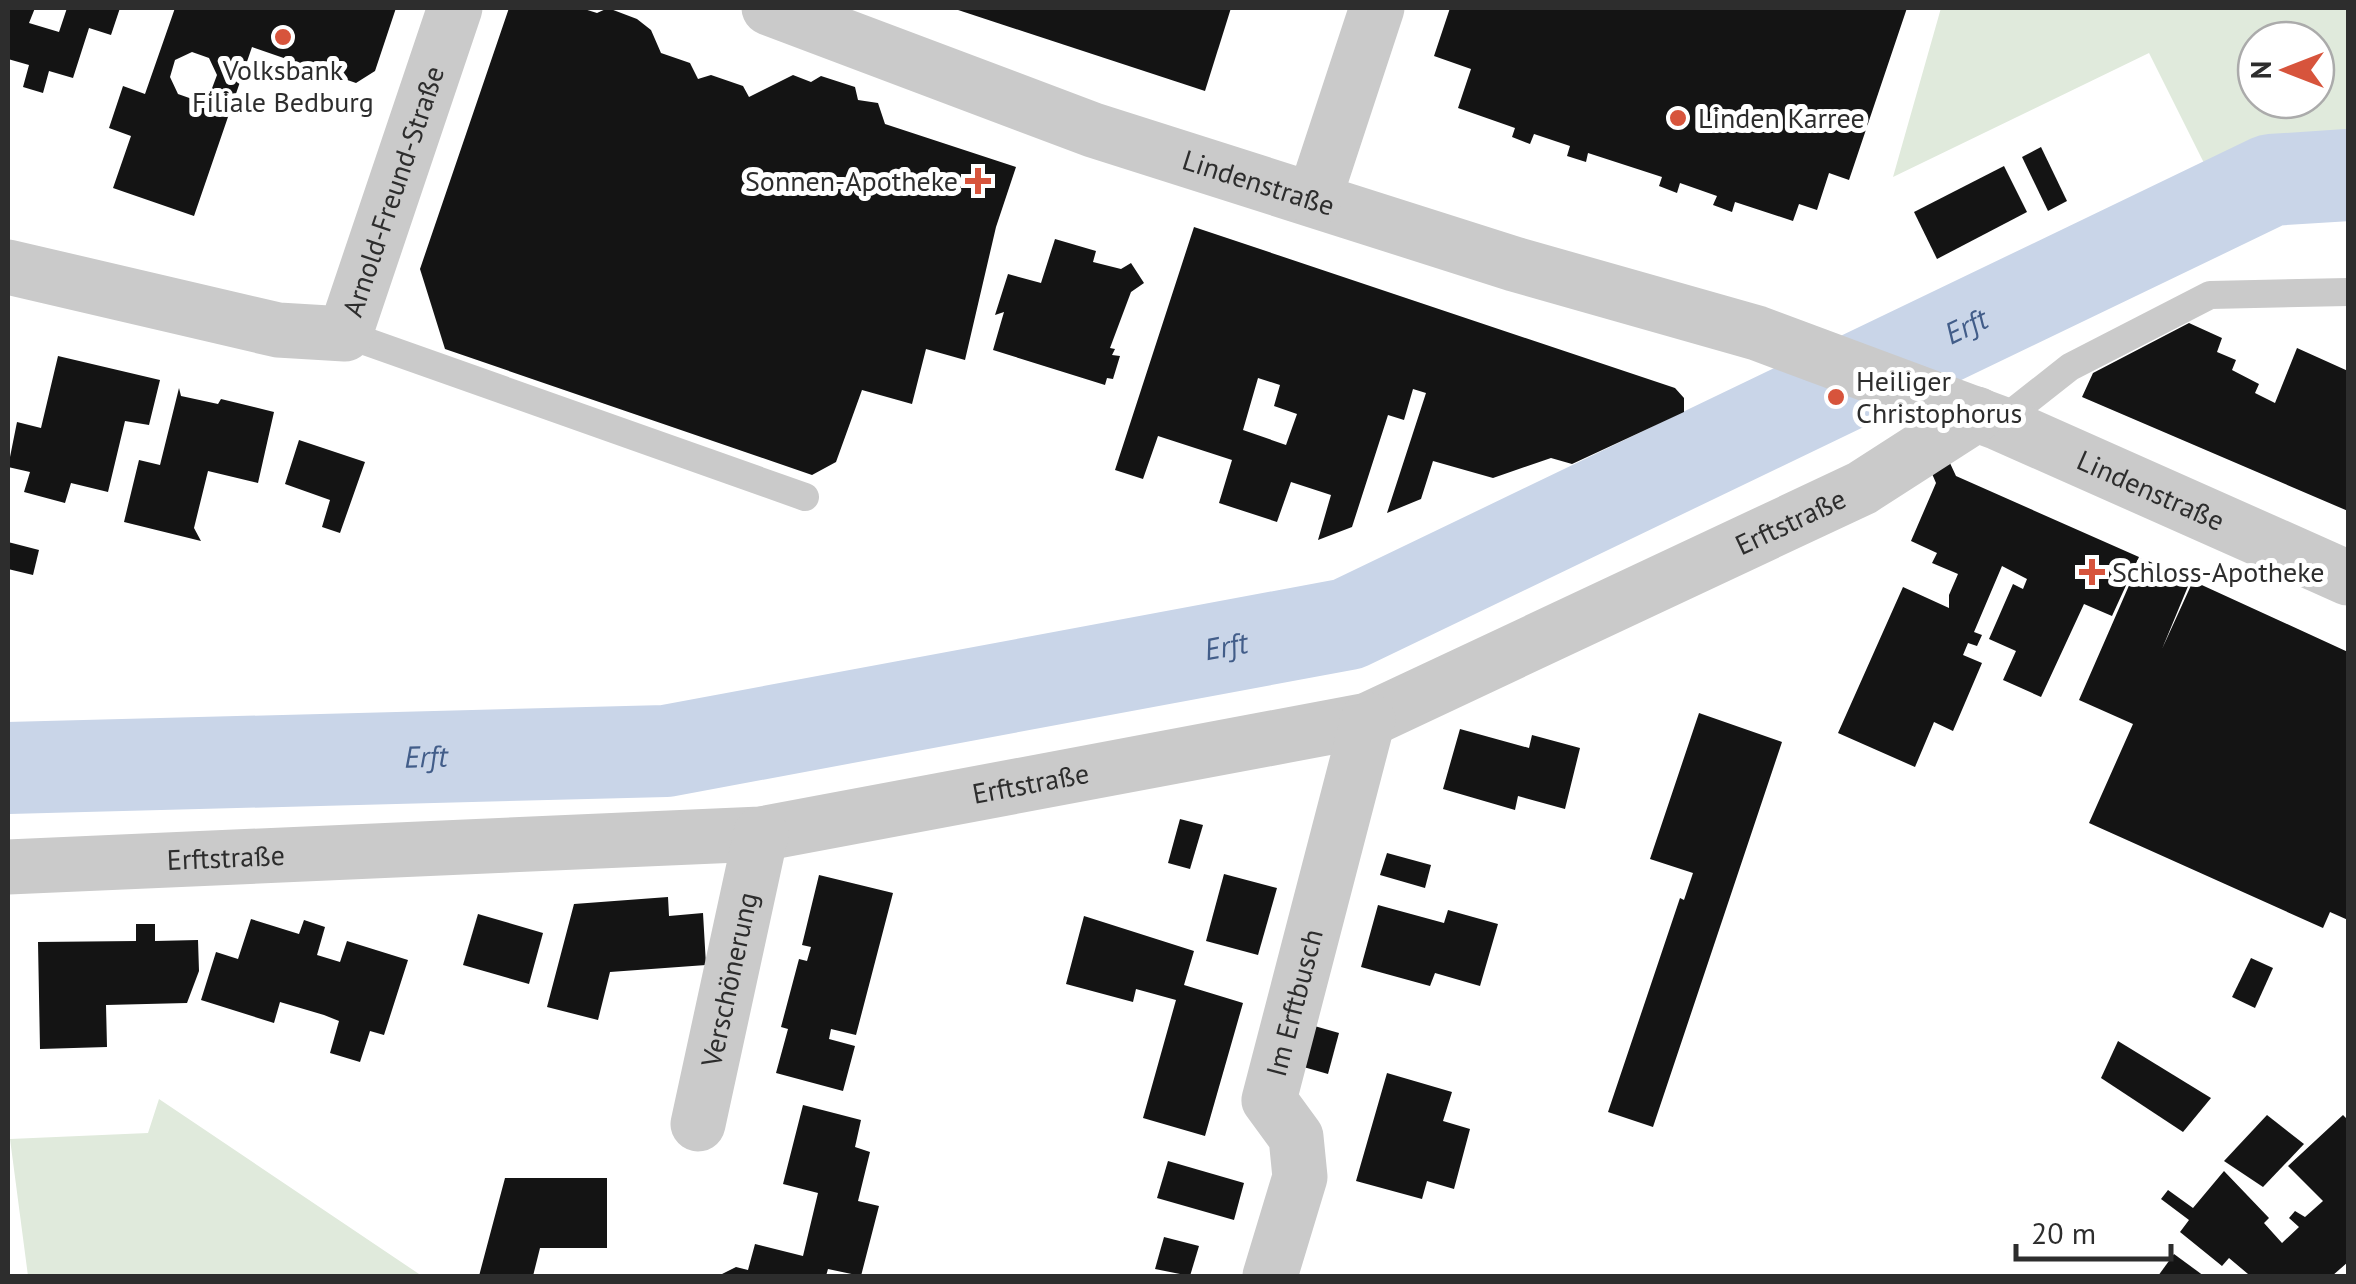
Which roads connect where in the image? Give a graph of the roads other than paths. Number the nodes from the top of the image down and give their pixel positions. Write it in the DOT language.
graph roads {
  1 [pos="454,8"];
  2 [pos="769,8"];
  3 [pos="1377,8"];
  4 [pos="1314,199"];
  5 [pos="8,268"];
  6 [pos="2348,292"];
  7 [pos="345,334"];
  8 [pos="1976,414"];
  9 [pos="804,497"];
  10 [pos="2348,578"];
  11 [pos="1368,720"];
  12 [pos="762,834"];
  13 [pos="8,868"];
  14 [pos="698,1124"];
  15 [pos="1270,1276"];
  1 -- 7 [label="street, Arnold-Freund-Straße"];
  2 -- 4 [label="street, Lindenstraße"];
  3 -- 4 [label="street"];
  4 -- 8 [label="street, Lindenstraße"];
  5 -- 7 [label="street, Arnold-Freund-Straße"];
  6 -- 8 [label="lane"];
  7 -- 9 [label="lane"];
  8 -- 10 [label="street, Lindenstraße"];
  8 -- 11 [label="street, Erftstraße"];
  11 -- 12 [label="street, Erftstraße"];
  11 -- 15 [label="street, Im Erftbusch"];
  12 -- 13 [label="street, Erftstraße"];
  12 -- 14 [label="street, Verschönerung"];
}
